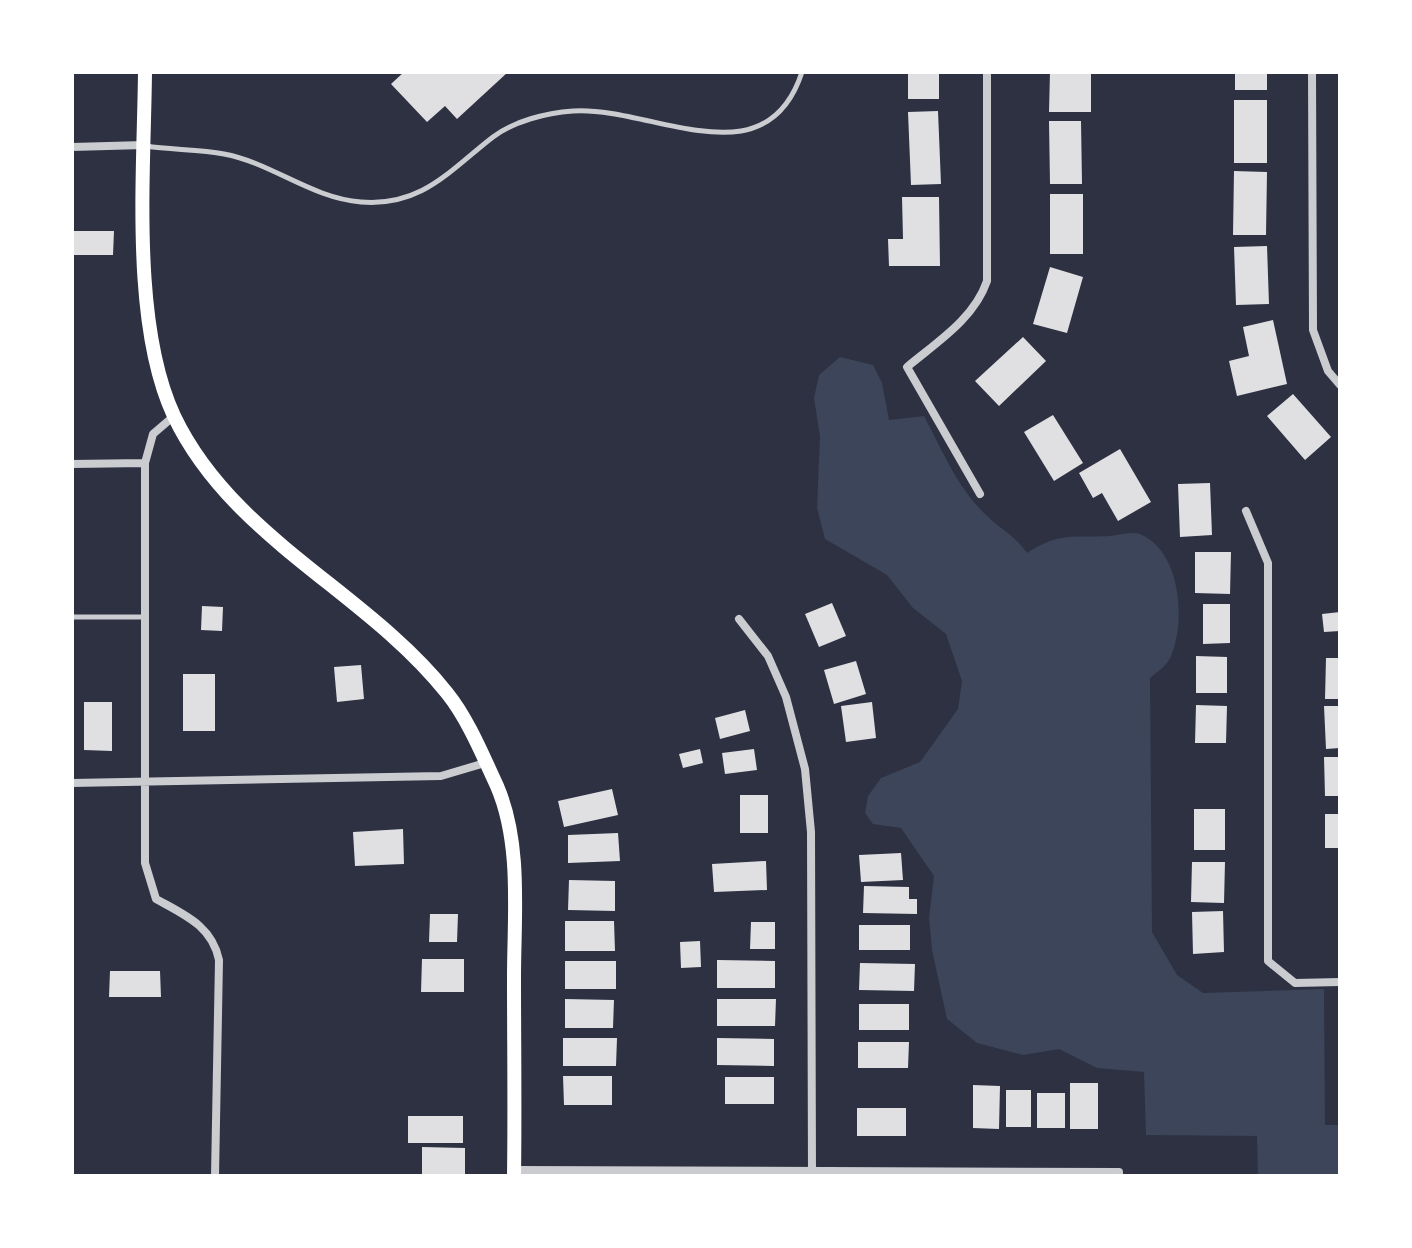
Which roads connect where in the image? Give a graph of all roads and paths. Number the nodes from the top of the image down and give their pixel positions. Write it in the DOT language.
graph roads {
  1 [pos="145,72"];
  2 [pos="802,72"];
  3 [pos="987,72"];
  4 [pos="1312,72"];
  5 [pos="145,145"];
  6 [pos="72,147"];
  7 [pos="1340,385"];
  8 [pos="174,416"];
  9 [pos="145,463"];
  10 [pos="72,464"];
  11 [pos="980,494"];
  12 [pos="1246,511"];
  13 [pos="72,617"];
  14 [pos="144,617"];
  15 [pos="739,619"];
  16 [pos="485,763"];
  17 [pos="144,781"];
  18 [pos="72,783"];
  19 [pos="1340,982"];
  20 [pos="514,1173"];
  21 [pos="812,1174"];
  22 [pos="1119,1174"];
  23 [pos="215,1176"];
  1 -- 5 [label="main road"];
  2 -- 5 [label="lane"];
  3 -- 11 [label="street"];
  4 -- 7 [label="street"];
  5 -- 6 [label="street"];
  5 -- 8 [label="main road"];
  8 -- 9 [label="street"];
  8 -- 16 [label="main road"];
  9 -- 10 [label="street"];
  9 -- 14 [label="street"];
  12 -- 19 [label="street"];
  13 -- 14 [label="lane"];
  14 -- 17 [label="street"];
  15 -- 21 [label="street"];
  16 -- 17 [label="street"];
  16 -- 20 [label="main road"];
  17 -- 18 [label="street"];
  17 -- 23 [label="street"];
  20 -- 21 [label="street"];
  21 -- 22 [label="street"];
}
